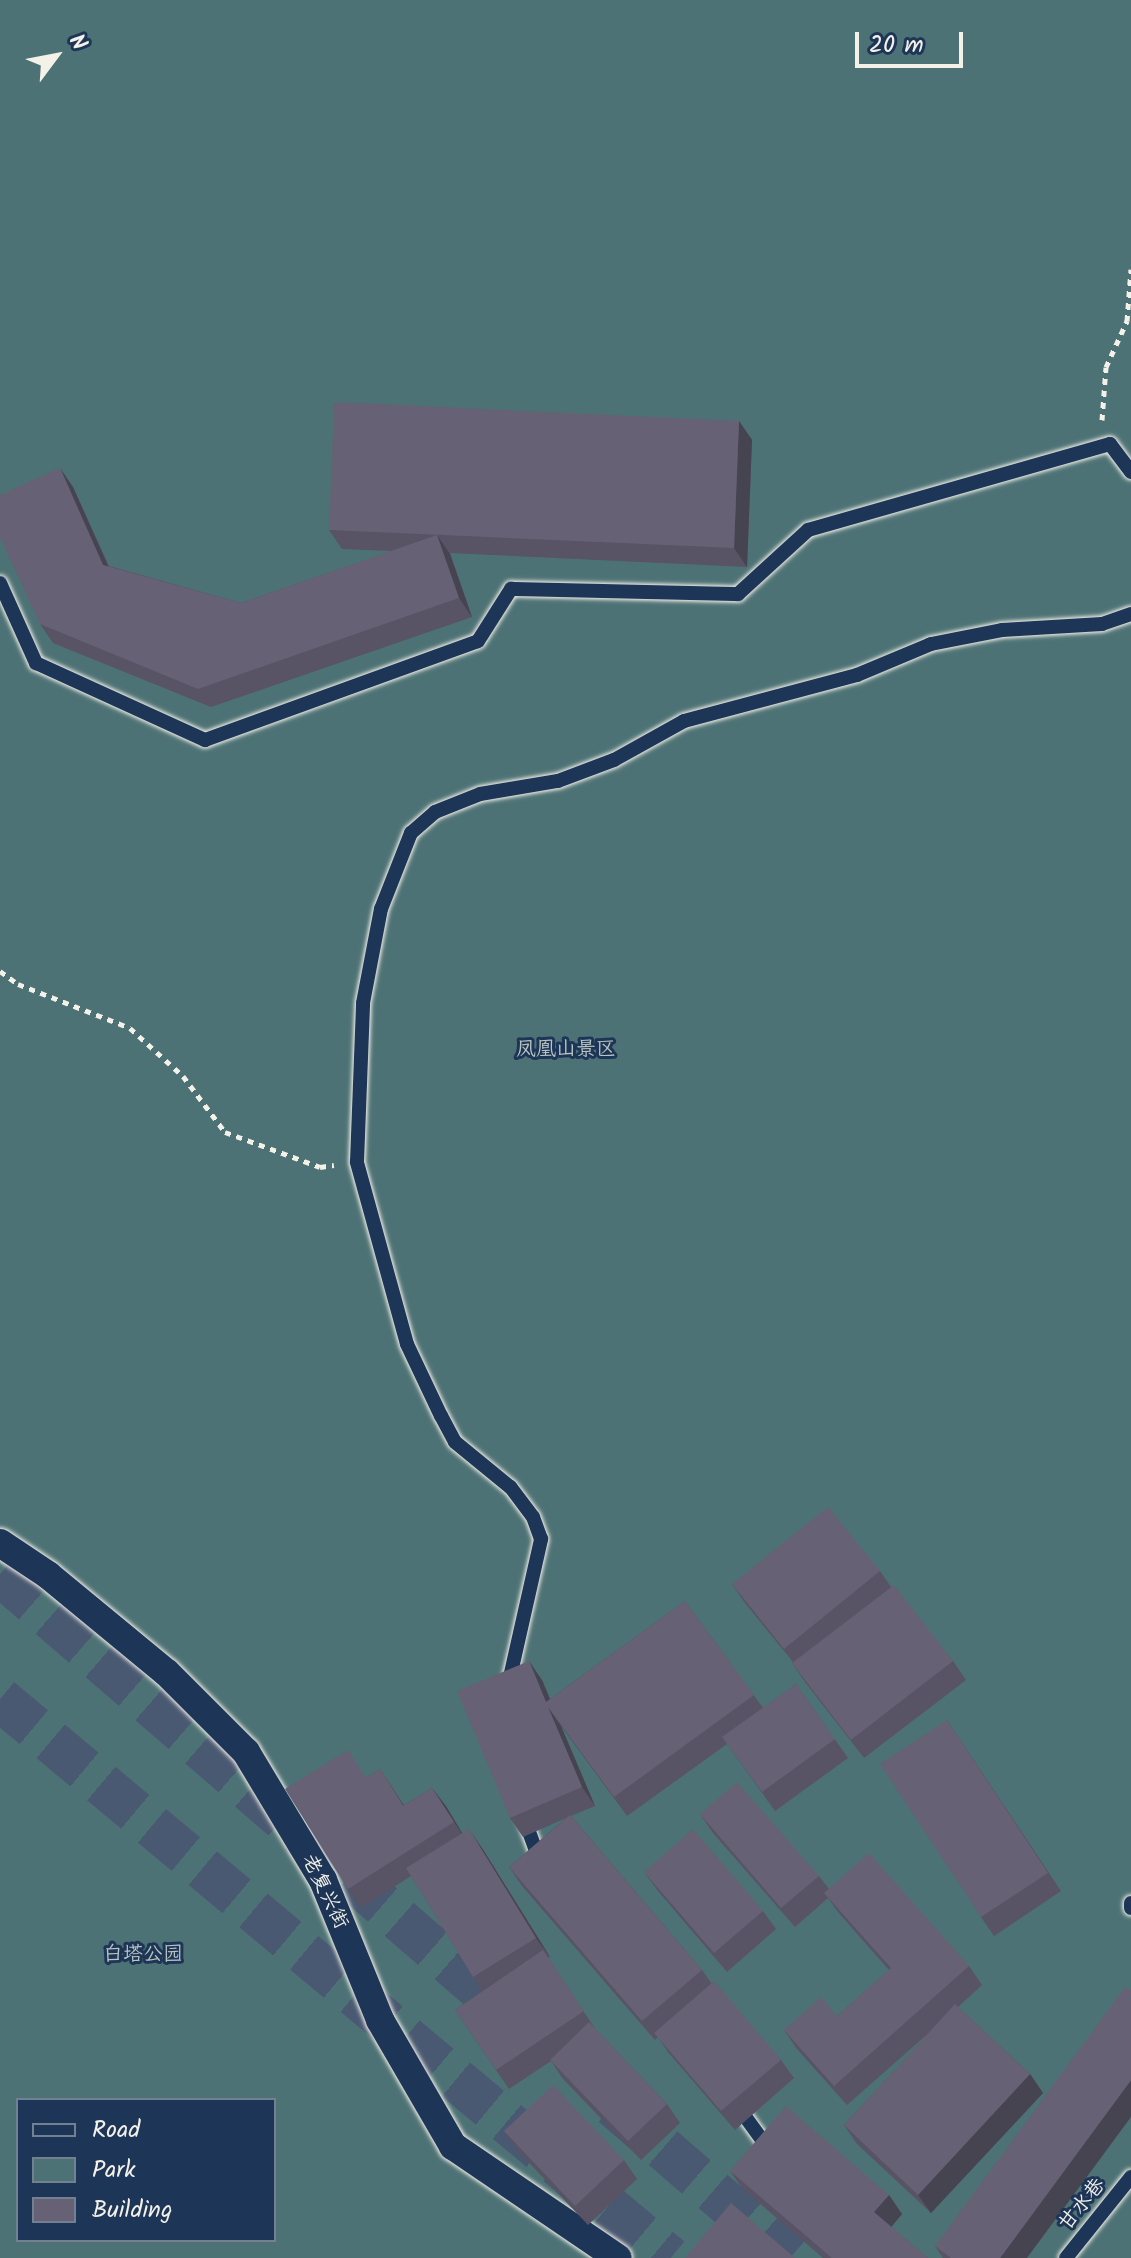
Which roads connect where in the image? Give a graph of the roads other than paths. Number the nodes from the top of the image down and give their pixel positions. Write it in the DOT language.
graph roads {
  1 [pos="1131,472"];
  2 [pos="0,583"];
  3 [pos="1131,614"];
  4 [pos="0,1543"];
  5 [pos="510,1706"];
  6 [pos="521,1805"];
  7 [pos="554,1876"];
  8 [pos="721,2089"];
  9 [pos="776,2165"];
  10 [pos="1131,2177"];
  11 [pos="618,2258"];
  12 [pos="1066,2258"];
  1 -- 2 [label="lane"];
  3 -- 5 [label="lane"];
  4 -- 11 [label="street, 老复兴街"];
  6 -- 7 [label="lane"];
  8 -- 9 [label="lane"];
  10 -- 12 [label="lane, 甘水巷"];
}
